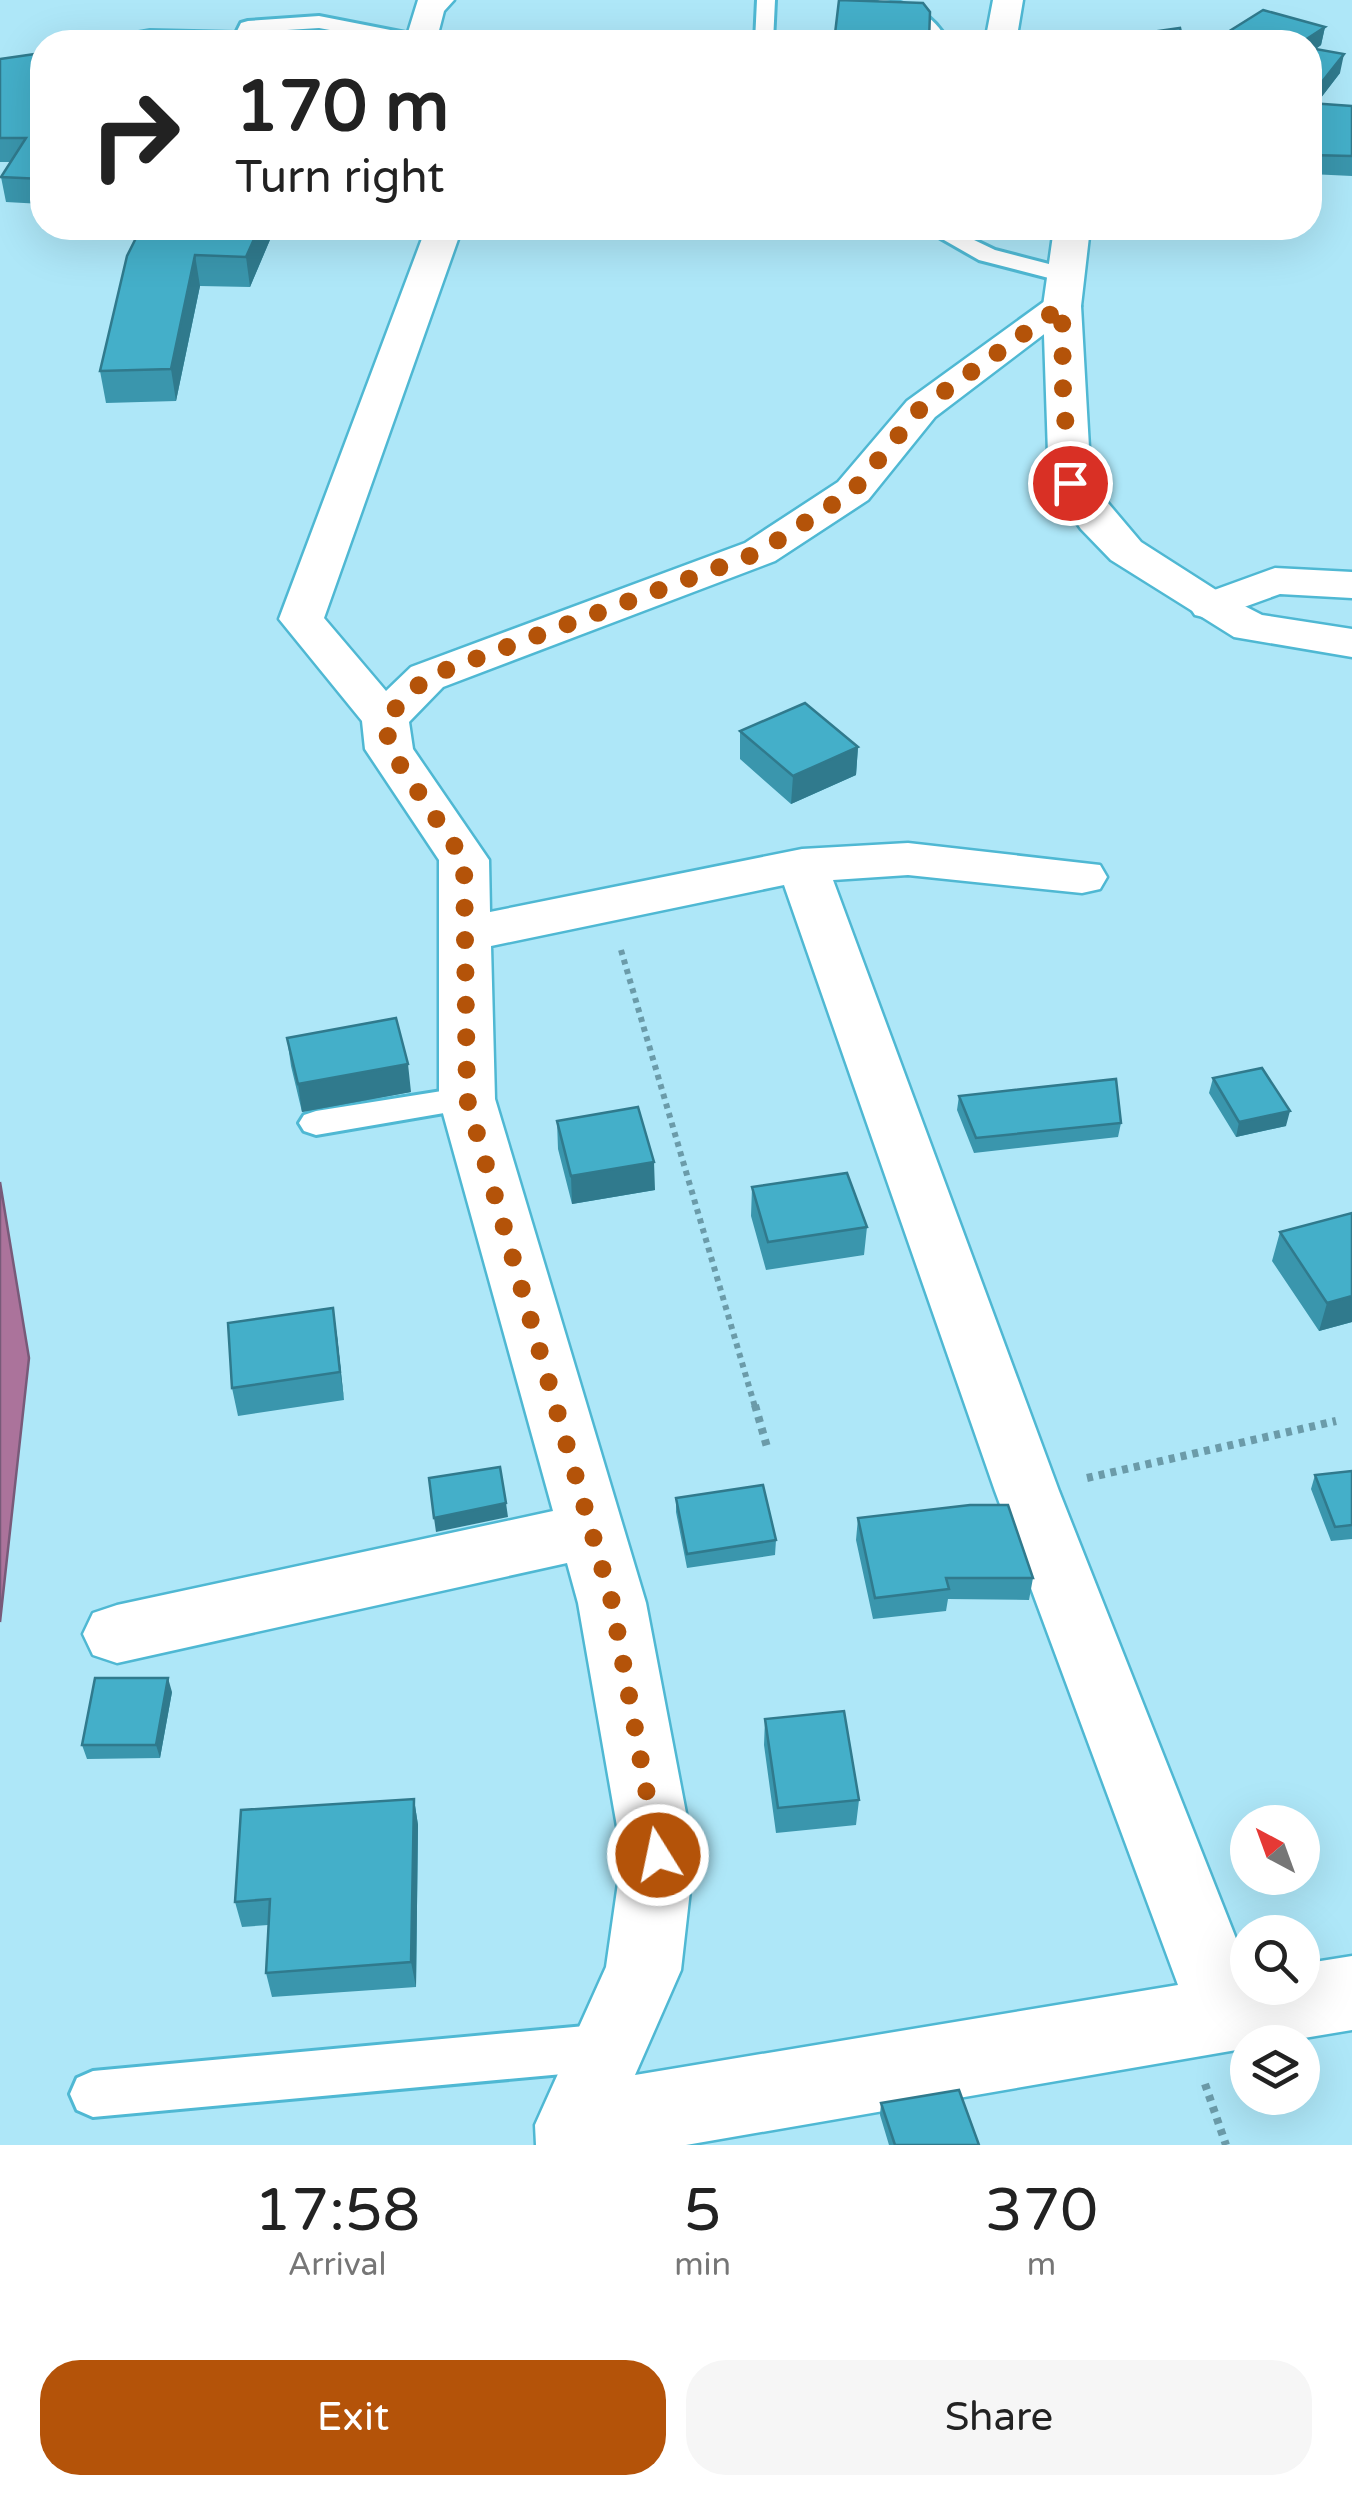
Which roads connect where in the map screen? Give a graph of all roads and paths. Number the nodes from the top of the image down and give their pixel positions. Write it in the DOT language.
graph roads {
  1 [pos="440,0"];
  2 [pos="766,0"];
  3 [pos="888,0"];
  4 [pos="1008,0"];
  5 [pos="247,30"];
  6 [pos="360,30"];
  7 [pos="423,30"];
  8 [pos="765,30"];
  9 [pos="930,30"];
  10 [pos="1003,30"];
  11 [pos="440,240"];
  12 [pos="957,240"];
  13 [pos="1071,240"];
  14 [pos="1065,291"];
  15 [pos="1352,586"];
  16 [pos="1211,606"];
  17 [pos="1352,643"];
  18 [pos="385,719"];
  19 [pos="802,866"];
  20 [pos="1082,877"];
  21 [pos="607,904"];
  22 [pos="464,934"];
  23 [pos="467,1099"];
  24 [pos="316,1123"];
  25 [pos="1336,1421"];
  26 [pos="767,1448"];
  27 [pos="1028,1492"];
  28 [pos="591,1530"];
  29 [pos="117,1634"];
  30 [pos="1352,1993"];
  31 [pos="1227,2014"];
  32 [pos="606,2047"];
  33 [pos="93,2094"];
  34 [pos="575,2135"];
  1 -- 7 [label="street"];
  2 -- 8 [label="lane"];
  3 -- 9 [label="lane"];
  4 -- 10 [label="street"];
  5 -- 6 [label="lane"];
  11 -- 18 [label="street"];
  12 -- 14 [label="lane"];
  13 -- 14 [label="street"];
  14 -- 16 [label="street"];
  14 -- 18 [label="street"];
  15 -- 16 [label="street"];
  16 -- 17 [label="street"];
  18 -- 22 [label="street"];
  19 -- 20 [label="street"];
  19 -- 21 [label="street"];
  19 -- 27 [label="street"];
  21 -- 22 [label="street"];
  21 -- 26 [label="path"];
  22 -- 23 [label="street"];
  23 -- 24 [label="lane"];
  23 -- 28 [label="street"];
  25 -- 27 [label="path"];
  27 -- 31 [label="street"];
  28 -- 29 [label="street"];
  28 -- 32 [label="street"];
  30 -- 31 [label="street"];
  31 -- 34 [label="street"];
  32 -- 33 [label="lane"];
  32 -- 34 [label="street"];
}
